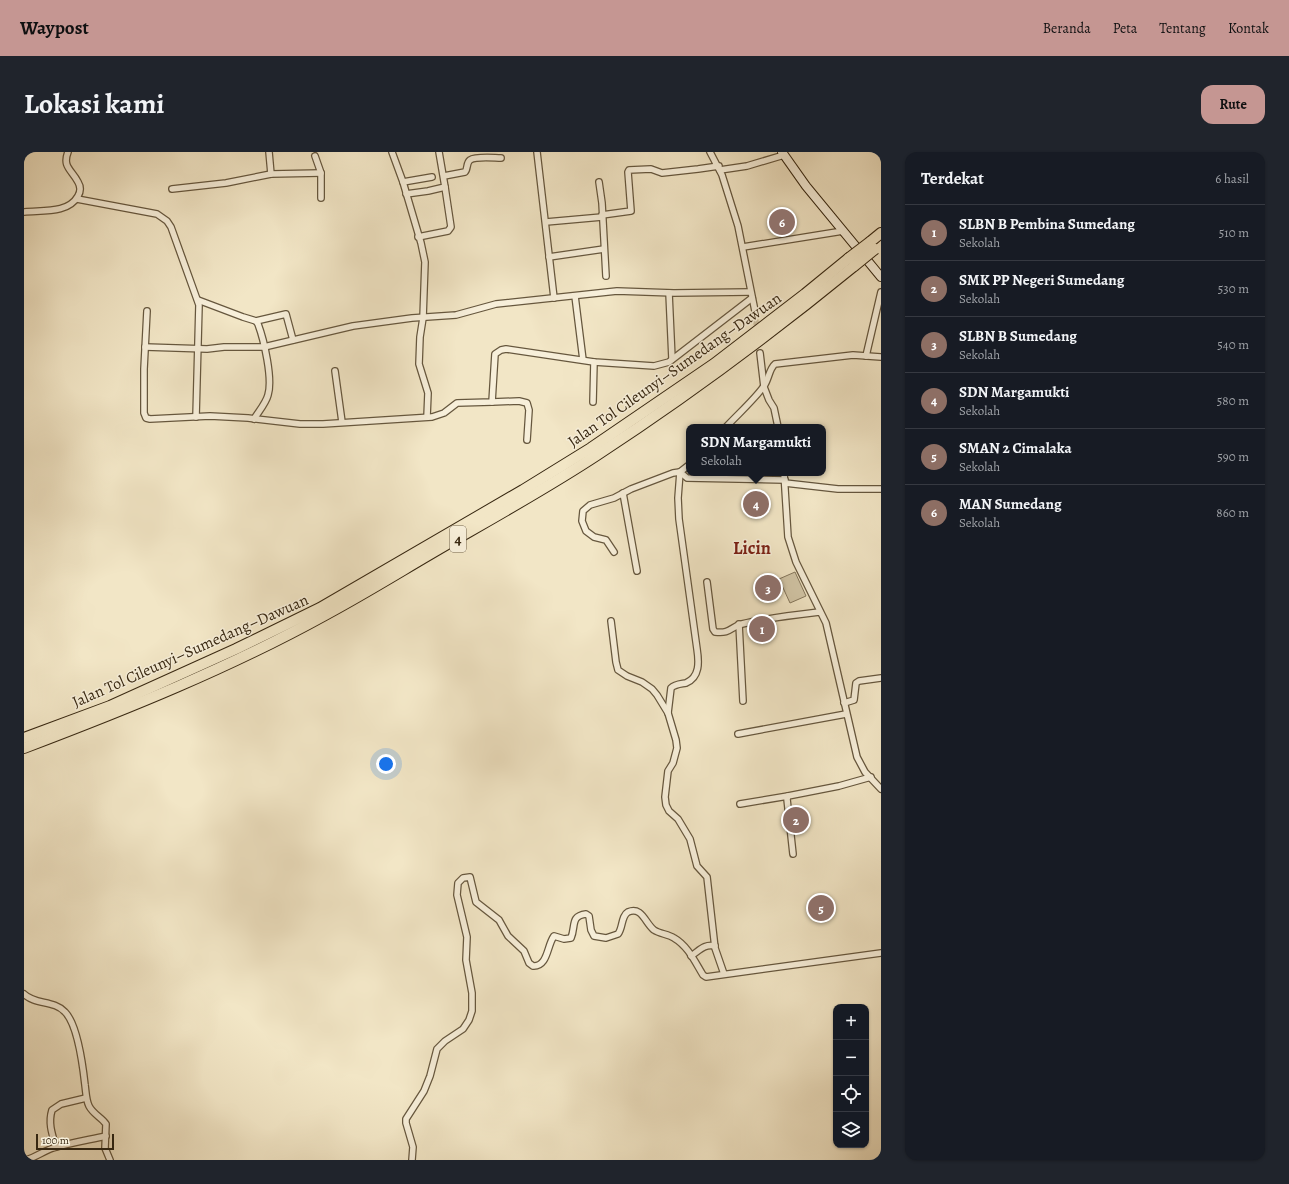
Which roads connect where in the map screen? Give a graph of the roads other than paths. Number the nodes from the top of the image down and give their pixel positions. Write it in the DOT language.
graph roads {
  1 [pos="68,152"];
  2 [pos="270,152"];
  3 [pos="392,152"];
  4 [pos="439,152"];
  5 [pos="537,152"];
  6 [pos="710,152"];
  7 [pos="783,154"];
  8 [pos="315,156"];
  9 [pos="501,158"];
  10 [pos="719,168"];
  11 [pos="321,173"];
  12 [pos="271,174"];
  13 [pos="444,176"];
  14 [pos="432,177"];
  15 [pos="403,182"];
  16 [pos="599,182"];
  17 [pos="445,187"];
  18 [pos="172,189"];
  19 [pos="406,194"];
  20 [pos="321,198"];
  21 [pos="76,199"];
  22 [pos="24,212"];
  23 [pos="602,216"];
  24 [pos="546,222"];
  25 [pos="843,231"];
  26 [pos="881,233"];
  27 [pos="418,237"];
  28 [pos="875,245"];
  29 [pos="743,247"];
  30 [pos="604,249"];
  31 [pos="549,257"];
  32 [pos="851,262"];
  33 [pos="606,276"];
  34 [pos="881,277"];
  35 [pos="881,292"];
  36 [pos="669,293"];
  37 [pos="751,295"];
  38 [pos="575,296"];
  39 [pos="554,298"];
  40 [pos="198,300"];
  41 [pos="147,311"];
  42 [pos="755,311"];
  43 [pos="423,318"];
  44 [pos="256,321"];
  45 [pos="293,340"];
  46 [pos="145,347"];
  47 [pos="264,347"];
  48 [pos="197,349"];
  49 [pos="760,353"];
  50 [pos="866,356"];
  51 [pos="881,357"];
  52 [pos="672,359"];
  53 [pos="583,360"];
  54 [pos="594,362"];
  55 [pos="335,371"];
  56 [pos="764,387"];
  57 [pos="492,402"];
  58 [pos="592,402"];
  59 [pos="196,416"];
  60 [pos="427,417"];
  61 [pos="254,419"];
  62 [pos="342,422"];
  63 [pos="729,424"];
  64 [pos="777,424"];
  65 [pos="527,440"];
  66 [pos="686,467"];
  67 [pos="680,472"];
  68 [pos="784,476"];
  69 [pos="785,481"];
  70 [pos="881,489"];
  71 [pos="623,493"];
  72 [pos="614,552"];
  73 [pos="637,571"];
  74 [pos="707,582"];
  75 [pos="820,612"];
  76 [pos="611,621"];
  77 [pos="739,624"];
  78 [pos="881,678"];
  79 [pos="743,701"];
  80 [pos="844,703"];
  81 [pos="668,713"];
  82 [pos="846,714"];
  83 [pos="738,734"];
  84 [pos="24,738"];
  85 [pos="24,748"];
  86 [pos="871,777"];
  87 [pos="881,789"];
  88 [pos="788,796"];
  89 [pos="740,804"];
  90 [pos="793,854"];
  91 [pos="715,946"];
  92 [pos="881,953"];
  93 [pos="691,956"];
  94 [pos="724,974"];
  95 [pos="24,994"];
  96 [pos="86,1098"];
  97 [pos="106,1136"];
  98 [pos="56,1147"];
  99 [pos="26,1160"];
  100 [pos="110,1160"];
  101 [pos="412,1160"];
  1 -- 21 [label="street"];
  2 -- 12 [label="street"];
  3 -- 15 [label="street"];
  4 -- 13 [label="street"];
  5 -- 24 [label="street"];
  6 -- 10 [label="street"];
  7 -- 10 [label="street"];
  7 -- 25 [label="street"];
  8 -- 11 [label="street"];
  9 -- 13 [label="street"];
  10 -- 23 [label="street"];
  10 -- 29 [label="street"];
  11 -- 12 [label="street"];
  11 -- 20 [label="street"];
  12 -- 18 [label="street"];
  13 -- 17 [label="street"];
  14 -- 15 [label="street"];
  15 -- 19 [label="street"];
  16 -- 23 [label="street"];
  17 -- 19 [label="street"];
  17 -- 27 [label="street"];
  19 -- 27 [label="street"];
  21 -- 22 [label="street"];
  21 -- 40 [label="street"];
  23 -- 24 [label="street"];
  23 -- 30 [label="street"];
  24 -- 31 [label="street"];
  25 -- 29 [label="street"];
  25 -- 34 [label="street"];
  26 -- 28 [label="highway, Jalan Tol Cileunyi–Sumedang–Dawuan / 4"];
  27 -- 43 [label="street"];
  28 -- 32 [label="highway, Jalan Tol Cileunyi–Sumedang–Dawuan / 4, bridge"];
  29 -- 37 [label="street"];
  30 -- 31 [label="street"];
  30 -- 33 [label="street"];
  31 -- 39 [label="street"];
  32 -- 84 [label="highway, Jalan Tol Cileunyi–Sumedang–Dawuan / 4"];
  32 -- 85 [label="highway, Jalan Tol Cileunyi–Sumedang–Dawuan / 4"];
  35 -- 50 [label="street"];
  36 -- 37 [label="street"];
  36 -- 38 [label="street"];
  36 -- 52 [label="street"];
  37 -- 42 [label="street"];
  37 -- 52 [label="street"];
  38 -- 39 [label="street"];
  38 -- 53 [label="street"];
  39 -- 43 [label="street"];
  40 -- 44 [label="street"];
  40 -- 48 [label="street"];
  41 -- 46 [label="street"];
  43 -- 45 [label="street"];
  43 -- 60 [label="street"];
  44 -- 45 [label="street"];
  44 -- 47 [label="street"];
  45 -- 47 [label="street"];
  46 -- 48 [label="street"];
  46 -- 59 [label="street"];
  47 -- 48 [label="street"];
  47 -- 61 [label="street"];
  48 -- 59 [label="street"];
  49 -- 56 [label="street"];
  50 -- 51 [label="street"];
  50 -- 56 [label="street"];
  52 -- 54 [label="street"];
  53 -- 54 [label="street"];
  53 -- 57 [label="street"];
  54 -- 58 [label="street"];
  55 -- 62 [label="street"];
  56 -- 63 [label="street"];
  56 -- 64 [label="street"];
  57 -- 60 [label="street"];
  57 -- 65 [label="street"];
  59 -- 61 [label="street"];
  60 -- 62 [label="street"];
  61 -- 62 [label="street"];
  66 -- 67 [label="street"];
  67 -- 69 [label="street"];
  67 -- 71 [label="street"];
  67 -- 81 [label="street"];
  68 -- 69 [label="street"];
  69 -- 70 [label="street"];
  69 -- 75 [label="street"];
  71 -- 72 [label="street"];
  71 -- 73 [label="street"];
  74 -- 77 [label="street"];
  75 -- 77 [label="street"];
  75 -- 80 [label="street"];
  76 -- 81 [label="street"];
  77 -- 79 [label="street"];
  78 -- 80 [label="street"];
  80 -- 82 [label="street"];
  81 -- 91 [label="street"];
  82 -- 83 [label="street"];
  82 -- 86 [label="street"];
  86 -- 87 [label="street"];
  86 -- 88 [label="street"];
  88 -- 89 [label="street"];
  88 -- 90 [label="street"];
  91 -- 93 [label="street"];
  91 -- 94 [label="street"];
  92 -- 94 [label="street"];
  93 -- 94 [label="street"];
  93 -- 101 [label="street"];
  95 -- 96 [label="street"];
  96 -- 97 [label="street"];
  96 -- 98 [label="street"];
  97 -- 98 [label="street"];
  97 -- 100 [label="street"];
  98 -- 99 [label="street"];
}
